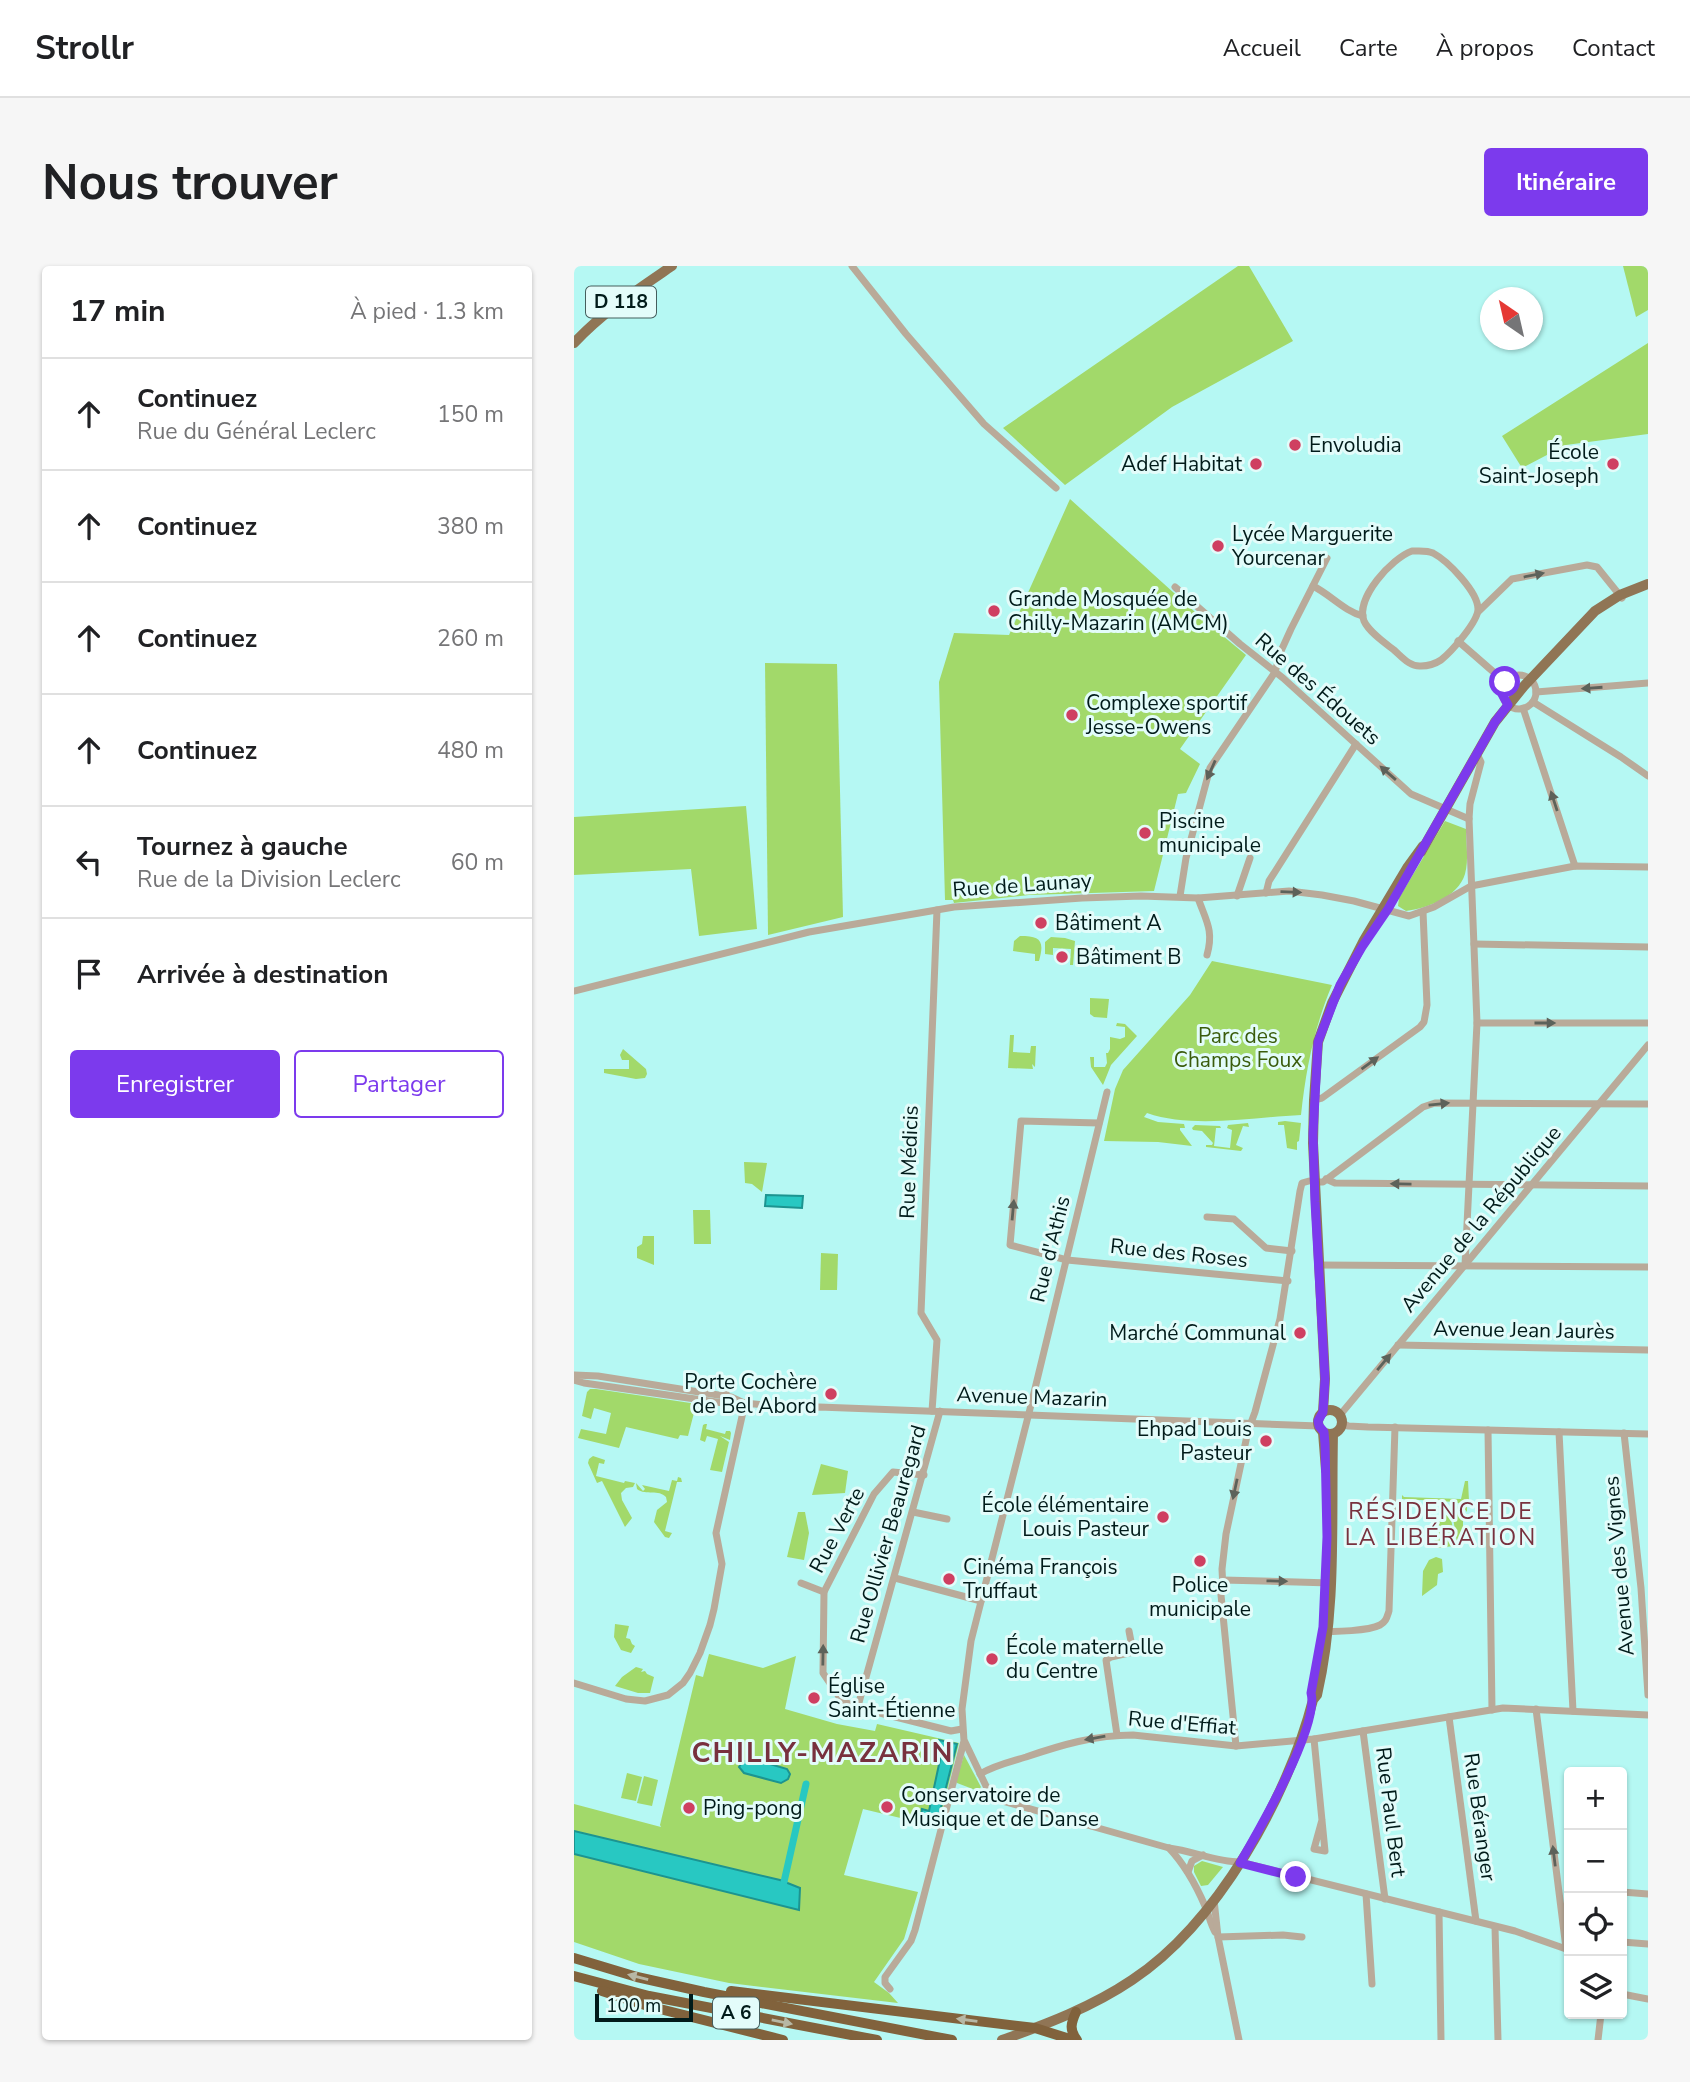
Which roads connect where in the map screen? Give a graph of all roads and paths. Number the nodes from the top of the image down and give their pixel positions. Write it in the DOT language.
graph roads {
  1 [pos="672,266"];
  2 [pos="852,266"];
  3 [pos="574,343"];
  4 [pos="1056,488"];
  5 [pos="1327,558"];
  6 [pos="1313,586"];
  7 [pos="1175,587"];
  8 [pos="1646,588"];
  9 [pos="1621,597"];
  10 [pos="1479,611"];
  11 [pos="1363,616"];
  12 [pos="1458,641"];
  13 [pos="1275,672"];
  14 [pos="1530,679"];
  15 [pos="1505,682"];
  16 [pos="1648,683"];
  17 [pos="1536,692"];
  18 [pos="1533,702"];
  19 [pos="1508,705"];
  20 [pos="1523,708"];
  21 [pos="1356,744"];
  22 [pos="1477,754"];
  23 [pos="1648,776"];
  24 [pos="1445,808"];
  25 [pos="1469,819"];
  26 [pos="1423,846"];
  27 [pos="1250,858"];
  28 [pos="1575,866"];
  29 [pos="1648,867"];
  30 [pos="1471,886"];
  31 [pos="1266,893"];
  32 [pos="1180,896"];
  33 [pos="1237,896"];
  34 [pos="1198,898"];
  35 [pos="1385,909"];
  36 [pos="937,910"];
  37 [pos="1423,912"];
  38 [pos="1474,944"];
  39 [pos="1648,947"];
  40 [pos="1208,955"];
  41 [pos="574,990"];
  42 [pos="1477,1023"];
  43 [pos="1648,1023"];
  44 [pos="1318,1042"];
  45 [pos="1648,1045"];
  46 [pos="1310,1077"];
  47 [pos="1107,1092"];
  48 [pos="1314,1100"];
  49 [pos="1473,1103"];
  50 [pos="1600,1104"];
  51 [pos="1648,1104"];
  52 [pos="1307,1118"];
  53 [pos="1099,1123"];
  54 [pos="1313,1134"];
  55 [pos="1318,1181"];
  56 [pos="1533,1184"];
  57 [pos="1469,1185"];
  58 [pos="1648,1186"];
  59 [pos="1207,1217"];
  60 [pos="1292,1251"];
  61 [pos="1066,1260"];
  62 [pos="1318,1265"];
  63 [pos="1465,1265"];
  64 [pos="1648,1267"];
  65 [pos="1288,1281"];
  66 [pos="1398,1345"];
  67 [pos="1648,1350"];
  68 [pos="574,1377"];
  69 [pos="1325,1379"];
  70 [pos="727,1384"];
  71 [pos="725,1399"];
  72 [pos="745,1403"];
  73 [pos="936,1411"];
  74 [pos="1323,1412"];
  75 [pos="1028,1415"];
  76 [pos="1340,1417"];
  77 [pos="1251,1423"];
  78 [pos="1395,1427"];
  79 [pos="1488,1430"];
  80 [pos="1325,1431"];
  81 [pos="1559,1432"];
  82 [pos="1624,1433"];
  83 [pos="1648,1434"];
  84 [pos="924,1475"];
  85 [pos="913,1512"];
  86 [pos="947,1519"];
  87 [pos="895,1578"];
  88 [pos="1223,1580"];
  89 [pos="802,1583"];
  90 [pos="1328,1583"];
  91 [pos="824,1591"];
  92 [pos="981,1601"];
  93 [pos="1325,1631"];
  94 [pos="1129,1632"];
  95 [pos="574,1683"];
  96 [pos="1648,1695"];
  97 [pos="858,1706"];
  98 [pos="1536,1709"];
  99 [pos="1492,1710"];
  100 [pos="1573,1711"];
  101 [pos="1648,1715"];
  102 [pos="1449,1717"];
  103 [pos="962,1729"];
  104 [pos="1363,1731"];
  105 [pos="1117,1735"];
  106 [pos="1302,1739"];
  107 [pos="1314,1739"];
  108 [pos="964,1741"];
  109 [pos="1236,1746"];
  110 [pos="980,1774"];
  111 [pos="1322,1820"];
  112 [pos="1169,1847"];
  113 [pos="1204,1855"];
  114 [pos="1240,1863"];
  115 [pos="1188,1872"];
  116 [pos="1627,1892"];
  117 [pos="1366,1894"];
  118 [pos="1648,1894"];
  119 [pos="1385,1899"];
  120 [pos="1214,1900"];
  121 [pos="1207,1909"];
  122 [pos="1439,1912"];
  123 [pos="1209,1921"];
  124 [pos="1476,1921"];
  125 [pos="1196,1923"];
  126 [pos="1564,1926"];
  127 [pos="1495,1927"];
  128 [pos="1218,1937"];
  129 [pos="1302,1937"];
  130 [pos="1627,1942"];
  131 [pos="1648,1944"];
  132 [pos="1564,1948"];
  133 [pos="574,1958"];
  134 [pos="574,1976"];
  135 [pos="596,1983"];
  136 [pos="1372,1984"];
  137 [pos="890,1989"];
  138 [pos="704,1992"];
  139 [pos="1627,1995"];
  140 [pos="1648,1999"];
  141 [pos="1076,2012"];
  142 [pos="1600,2019"];
  143 [pos="1035,2028"];
  144 [pos="783,2040"];
  145 [pos="877,2040"];
  146 [pos="952,2040"];
  147 [pos="1002,2040"];
  148 [pos="1075,2040"];
  149 [pos="1239,2040"];
  150 [pos="1441,2040"];
  151 [pos="1497,2040"];
  152 [pos="1598,2040"];
  1 -- 3 [label="main road, D 118"];
  2 -- 4 [label="street"];
  5 -- 6 [label="street"];
  6 -- 11 [label="street"];
  6 -- 13 [label="street"];
  7 -- 13 [label="street, Rue des Édouets"];
  8 -- 9 [label="main road"];
  10 -- 9 [label="street, one-way"];
  9 -- 14 [label="main road"];
  10 -- 11 [label="street"];
  10 -- 12 [label="street"];
  11 -- 12 [label="street"];
  12 -- 15 [label="street"];
  13 -- 21 [label="street, Rue des Édouets"];
  13 -- 32 [label="street, one-way"];
  14 -- 15 [label="street"];
  14 -- 17 [label="street"];
  14 -- 19 [label="main road"];
  15 -- 19 [label="street"];
  16 -- 17 [label="street, one-way"];
  17 -- 18 [label="street"];
  18 -- 20 [label="street"];
  18 -- 23 [label="street"];
  19 -- 20 [label="street"];
  19 -- 22 [label="main road"];
  28 -- 20 [label="street, one-way"];
  24 -- 21 [label="street, Rue des Édouets, one-way"];
  21 -- 31 [label="street"];
  22 -- 24 [label="main road"];
  22 -- 25 [label="street"];
  24 -- 25 [label="street, Rue des Édouets"];
  24 -- 26 [label="main road"];
  25 -- 30 [label="street"];
  26 -- 35 [label="main road"];
  26 -- 35 [label="main road"];
  27 -- 33 [label="street"];
  28 -- 29 [label="street"];
  28 -- 30 [label="street"];
  30 -- 37 [label="street"];
  30 -- 38 [label="street"];
  31 -- 33 [label="street, Rue de Launay"];
  31 -- 35 [label="street, Rue de Launay, one-way"];
  32 -- 34 [label="street, Rue de Launay"];
  32 -- 36 [label="street, Rue de Launay"];
  33 -- 34 [label="street, Rue de Launay"];
  34 -- 40 [label="street"];
  35 -- 37 [label="street, Rue de Launay"];
  35 -- 44 [label="main road"];
  36 -- 41 [label="street, Rue de Launay"];
  36 -- 73 [label="street, Rue Médicis"];
  48 -- 37 [label="street, one-way"];
  38 -- 39 [label="street"];
  38 -- 42 [label="street"];
  42 -- 43 [label="street, one-way"];
  42 -- 49 [label="street"];
  44 -- 46 [label="main road"];
  44 -- 48 [label="main road"];
  45 -- 50 [label="street, Avenue de la République"];
  46 -- 48 [label="main road"];
  46 -- 52 [label="main road"];
  47 -- 53 [label="street, Rue d'Athis"];
  48 -- 54 [label="main road"];
  49 -- 50 [label="street"];
  55 -- 49 [label="street, one-way"];
  49 -- 57 [label="street"];
  50 -- 51 [label="street"];
  50 -- 56 [label="street, Avenue de la République"];
  52 -- 54 [label="main road"];
  52 -- 55 [label="main road"];
  53 -- 61 [label="street, Rue d'Athis"];
  61 -- 53 [label="street, Rue des Roses, one-way"];
  54 -- 55 [label="main road"];
  57 -- 55 [label="street, one-way"];
  55 -- 60 [label="street"];
  55 -- 62 [label="main road"];
  56 -- 57 [label="street"];
  56 -- 58 [label="street"];
  56 -- 63 [label="street, Avenue de la République"];
  57 -- 63 [label="street"];
  59 -- 60 [label="street"];
  60 -- 65 [label="street"];
  61 -- 65 [label="street, Rue des Roses"];
  61 -- 75 [label="street, Rue d'Athis"];
  62 -- 63 [label="street"];
  62 -- 69 [label="main road"];
  63 -- 64 [label="street"];
  63 -- 66 [label="street, Avenue de la République"];
  65 -- 77 [label="street"];
  66 -- 67 [label="street, Avenue Jean Jaurès"];
  76 -- 66 [label="street, Avenue de la République, one-way"];
  68 -- 71 [label="street, Avenue Mazarin"];
  69 -- 74 [label="main road"];
  69 -- 76 [label="main road"];
  70 -- 71 [label="street"];
  71 -- 72 [label="street, Avenue Mazarin"];
  72 -- 73 [label="street, Avenue Mazarin"];
  72 -- 95 [label="street"];
  73 -- 75 [label="street, Avenue Mazarin"];
  73 -- 84 [label="street, Rue Ollivier Beauregard"];
  74 -- 76 [label="main road"];
  74 -- 80 [label="main road"];
  75 -- 77 [label="street, Avenue Mazarin"];
  75 -- 92 [label="street, Rue d'Athis"];
  76 -- 78 [label="street"];
  76 -- 80 [label="main road"];
  77 -- 80 [label="street, Avenue Mazarin"];
  77 -- 88 [label="street, one-way"];
  78 -- 79 [label="street"];
  78 -- 93 [label="street"];
  79 -- 81 [label="street"];
  79 -- 99 [label="street"];
  80 -- 90 [label="main road"];
  81 -- 82 [label="street"];
  81 -- 100 [label="street"];
  82 -- 83 [label="street"];
  82 -- 96 [label="street, Avenue des Vignes"];
  84 -- 85 [label="street, Rue Ollivier Beauregard"];
  84 -- 91 [label="street, Rue Verte"];
  85 -- 86 [label="street"];
  85 -- 87 [label="street, Rue Ollivier Beauregard"];
  87 -- 92 [label="street"];
  87 -- 97 [label="street, Rue Ollivier Beauregard"];
  88 -- 90 [label="street, one-way"];
  88 -- 109 [label="street"];
  89 -- 91 [label="street"];
  90 -- 93 [label="main road"];
  97 -- 91 [label="street, Rue Verte, one-way"];
  92 -- 103 [label="street, Rue d'Athis"];
  93 -- 106 [label="main road"];
  94 -- 105 [label="street"];
  97 -- 103 [label="street"];
  98 -- 99 [label="street, Rue d'Effiat"];
  98 -- 100 [label="street, Rue d'Effiat"];
  126 -- 98 [label="street, one-way"];
  99 -- 102 [label="street, Rue d'Effiat"];
  100 -- 101 [label="street, Rue d'Effiat"];
  102 -- 104 [label="street, Rue d'Effiat"];
  102 -- 124 [label="street, Rue Béranger"];
  103 -- 108 [label="street, Rue d'Athis"];
  104 -- 107 [label="street, Rue d'Effiat"];
  104 -- 119 [label="street, Rue Paul Bert"];
  105 -- 109 [label="street, Rue d'Effiat"];
  105 -- 110 [label="street, Rue d'Effiat, one-way"];
  106 -- 107 [label="street, Rue d'Effiat"];
  106 -- 109 [label="street, Rue d'Effiat"];
  106 -- 114 [label="main road"];
  107 -- 111 [label="street"];
  108 -- 110 [label="street"];
  108 -- 137 [label="street"];
  110 -- 112 [label="street"];
  112 -- 113 [label="street"];
  112 -- 115 [label="street"];
  113 -- 114 [label="street"];
  113 -- 115 [label="street"];
  114 -- 117 [label="street"];
  114 -- 120 [label="main road"];
  115 -- 121 [label="street"];
  116 -- 118 [label="street"];
  117 -- 119 [label="street"];
  117 -- 136 [label="street"];
  119 -- 122 [label="street"];
  120 -- 121 [label="main road"];
  120 -- 128 [label="street"];
  121 -- 123 [label="street"];
  121 -- 125 [label="main road"];
  122 -- 124 [label="street"];
  122 -- 150 [label="street"];
  123 -- 125 [label="street"];
  123 -- 128 [label="street"];
  124 -- 127 [label="street"];
  125 -- 141 [label="main road"];
  127 -- 132 [label="street"];
  127 -- 151 [label="street"];
  128 -- 129 [label="street"];
  128 -- 149 [label="street"];
  130 -- 131 [label="street"];
  138 -- 133 [label="highway, A 6, one-way"];
  134 -- 135 [label="highway, A 6"];
  135 -- 144 [label="highway"];
  135 -- 145 [label="highway, A 6, one-way"];
  143 -- 138 [label="highway, one-way"];
  138 -- 146 [label="highway, A 6"];
  139 -- 140 [label="street"];
  141 -- 143 [label="main road"];
  141 -- 148 [label="highway"];
  142 -- 152 [label="street"];
  143 -- 147 [label="main road"];
  143 -- 148 [label="highway"];
}
